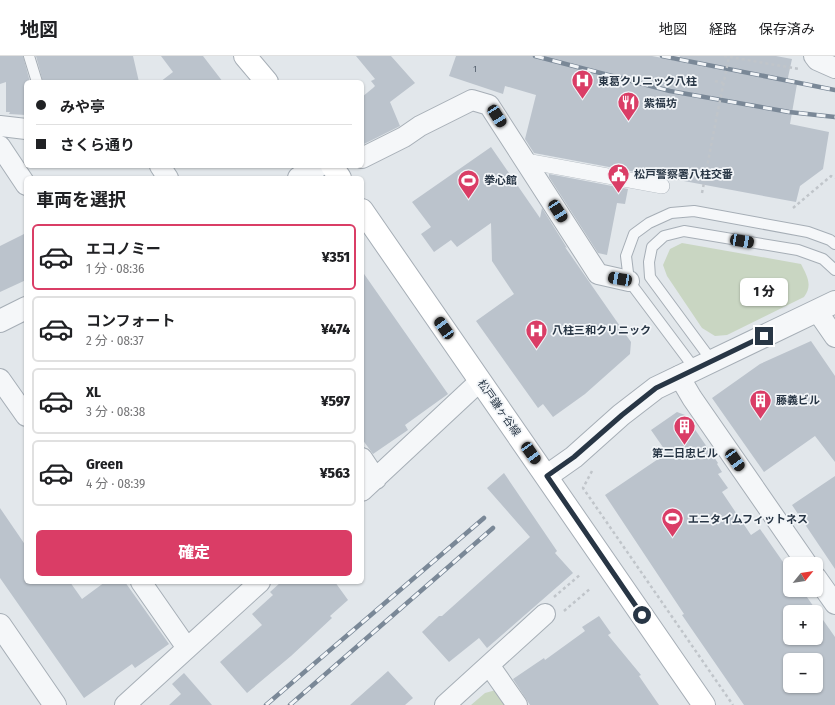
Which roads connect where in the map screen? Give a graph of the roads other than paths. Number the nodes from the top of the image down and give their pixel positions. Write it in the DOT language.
graph roads {
  1 [pos="29,56"];
  2 [pos="245,56"];
  3 [pos="814,56"];
  4 [pos="835,68"];
  5 [pos="36,80"];
  6 [pos="265,80"];
  7 [pos="0,126"];
  8 [pos="24,129"];
  9 [pos="0,146"];
  10 [pos="364,157"];
  11 [pos="526,161"];
  12 [pos="335,170"];
  13 [pos="308,176"];
  14 [pos="24,182"];
  15 [pos="662,186"];
  16 [pos="364,213"];
  17 [pos="835,244"];
  18 [pos="835,270"];
  19 [pos="630,280"];
  20 [pos="826,306"];
  21 [pos="24,309"];
  22 [pos="0,321"];
  23 [pos="835,337"];
  24 [pos="695,369"];
  25 [pos="0,379"];
  26 [pos="480,380"];
  27 [pos="24,413"];
  28 [pos="364,466"];
  29 [pos="547,476"];
  30 [pos="369,485"];
  31 [pos="802,557"];
  32 [pos="142,584"];
  33 [pos="258,584"];
  34 [pos="823,587"];
  35 [pos="835,604"];
  36 [pos="546,614"];
  37 [pos="0,625"];
  38 [pos="187,648"];
  39 [pos="489,665"];
  40 [pos="55,705"];
  41 [pos="125,705"];
  42 [pos="444,705"];
  43 [pos="517,705"];
  44 [pos="704,705"];
  1 -- 5 [label="lane"];
  2 -- 6 [label="main road"];
  3 -- 4 [label="street"];
  7 -- 8 [label="street"];
  9 -- 14 [label="street"];
  10 -- 11 [label="street"];
  11 -- 15 [label="street"];
  11 -- 19 [label="street"];
  12 -- 13 [label="street"];
  16 -- 26 [label="main road, 松戸鎌ヶ谷線"];
  17 -- 19 [label="lane"];
  18 -- 24 [label="lane"];
  19 -- 24 [label="lane"];
  20 -- 23 [label="street"];
  20 -- 24 [label="street"];
  21 -- 22 [label="street"];
  24 -- 29 [label="street"];
  24 -- 31 [label="street"];
  25 -- 27 [label="street"];
  26 -- 29 [label="main road, 松戸鎌ヶ谷線"];
  26 -- 30 [label="street"];
  28 -- 30 [label="street"];
  29 -- 44 [label="main road, 松戸鎌ヶ谷線"];
  32 -- 38 [label="street"];
  33 -- 38 [label="street"];
  34 -- 35 [label="street"];
  36 -- 39 [label="street"];
  37 -- 40 [label="street"];
  38 -- 41 [label="street"];
  39 -- 42 [label="street"];
  39 -- 43 [label="street"];
}
